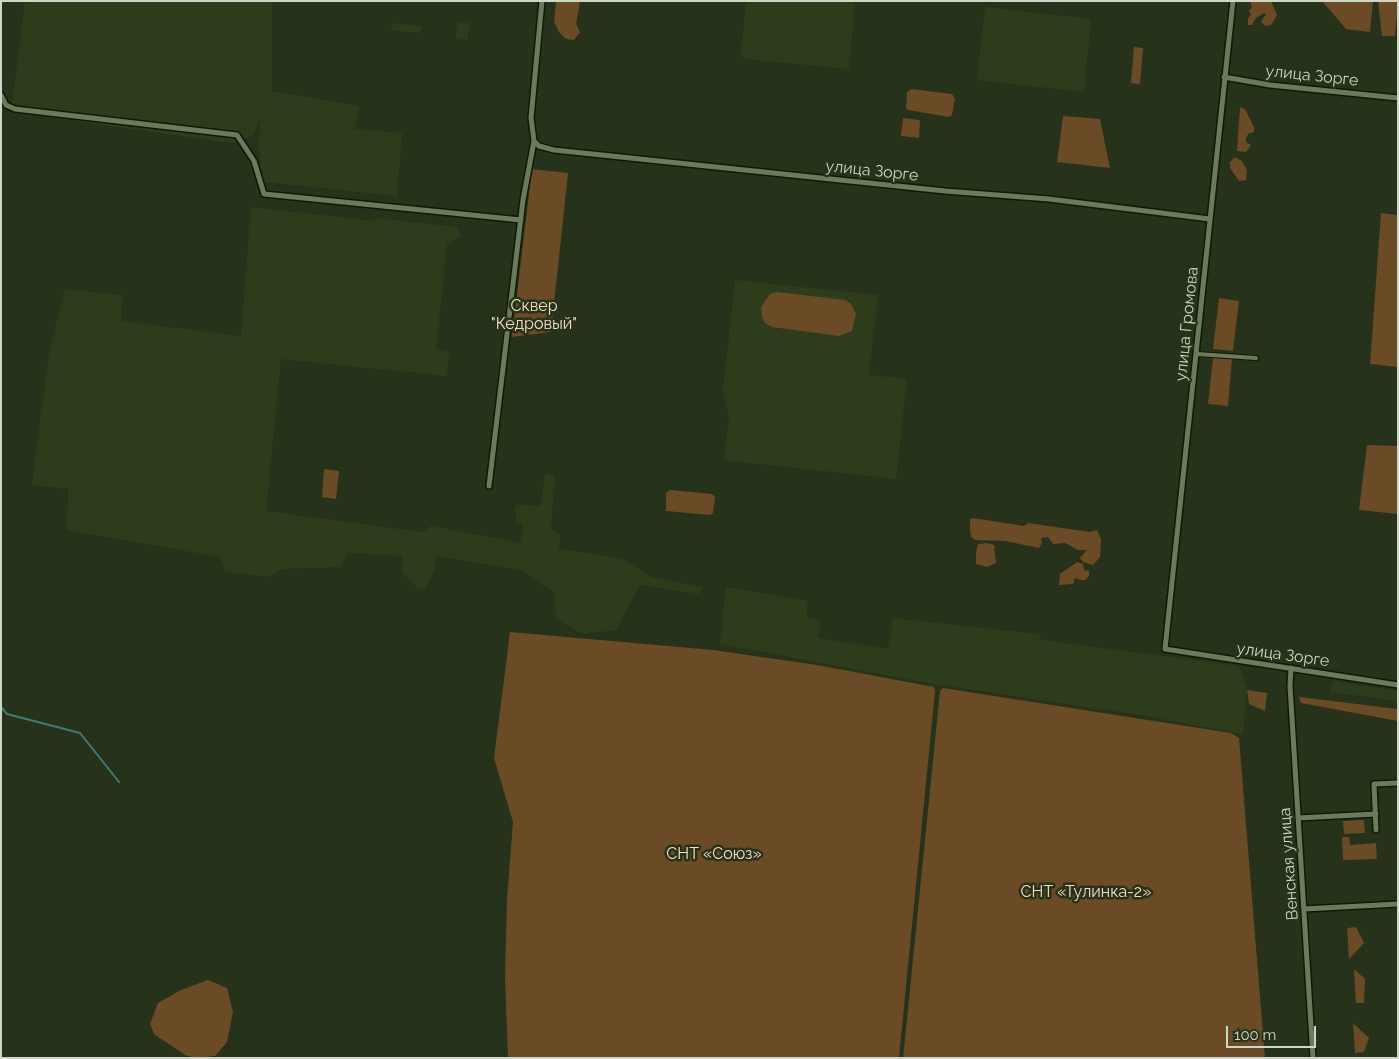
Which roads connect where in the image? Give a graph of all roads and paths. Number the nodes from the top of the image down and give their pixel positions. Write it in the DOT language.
graph roads {
  1 [pos="542,1"];
  2 [pos="1233,1"];
  3 [pos="1224,77"];
  4 [pos="1,95"];
  5 [pos="1398,98"];
  6 [pos="534,141"];
  7 [pos="1210,219"];
  8 [pos="521,220"];
  9 [pos="1197,354"];
  10 [pos="1256,358"];
  11 [pos="488,486"];
  12 [pos="1165,649"];
  13 [pos="1291,668"];
  14 [pos="1398,684"];
  15 [pos="1398,782"];
  16 [pos="1376,814"];
  17 [pos="1298,818"];
  18 [pos="1376,830"];
  19 [pos="1398,904"];
  20 [pos="1304,909"];
  21 [pos="1313,1058"];
  1 -- 6 [label="street"];
  2 -- 3 [label="street, улица Громова"];
  3 -- 5 [label="street, улица Зорге"];
  3 -- 7 [label="street, улица Громова"];
  4 -- 8 [label="street"];
  6 -- 7 [label="street, улица Зорге"];
  6 -- 8 [label="street"];
  7 -- 9 [label="street, улица Громова"];
  8 -- 11 [label="street"];
  9 -- 10 [label="street"];
  9 -- 12 [label="street, улица Громова"];
  12 -- 13 [label="street, улица Зорге"];
  13 -- 14 [label="street, улица Зорге"];
  13 -- 17 [label="street, Венская улица"];
  15 -- 16 [label="street"];
  16 -- 17 [label="street"];
  16 -- 18 [label="street"];
  17 -- 20 [label="street, Венская улица"];
  19 -- 20 [label="street"];
  20 -- 21 [label="street, Венская улица"];
}
